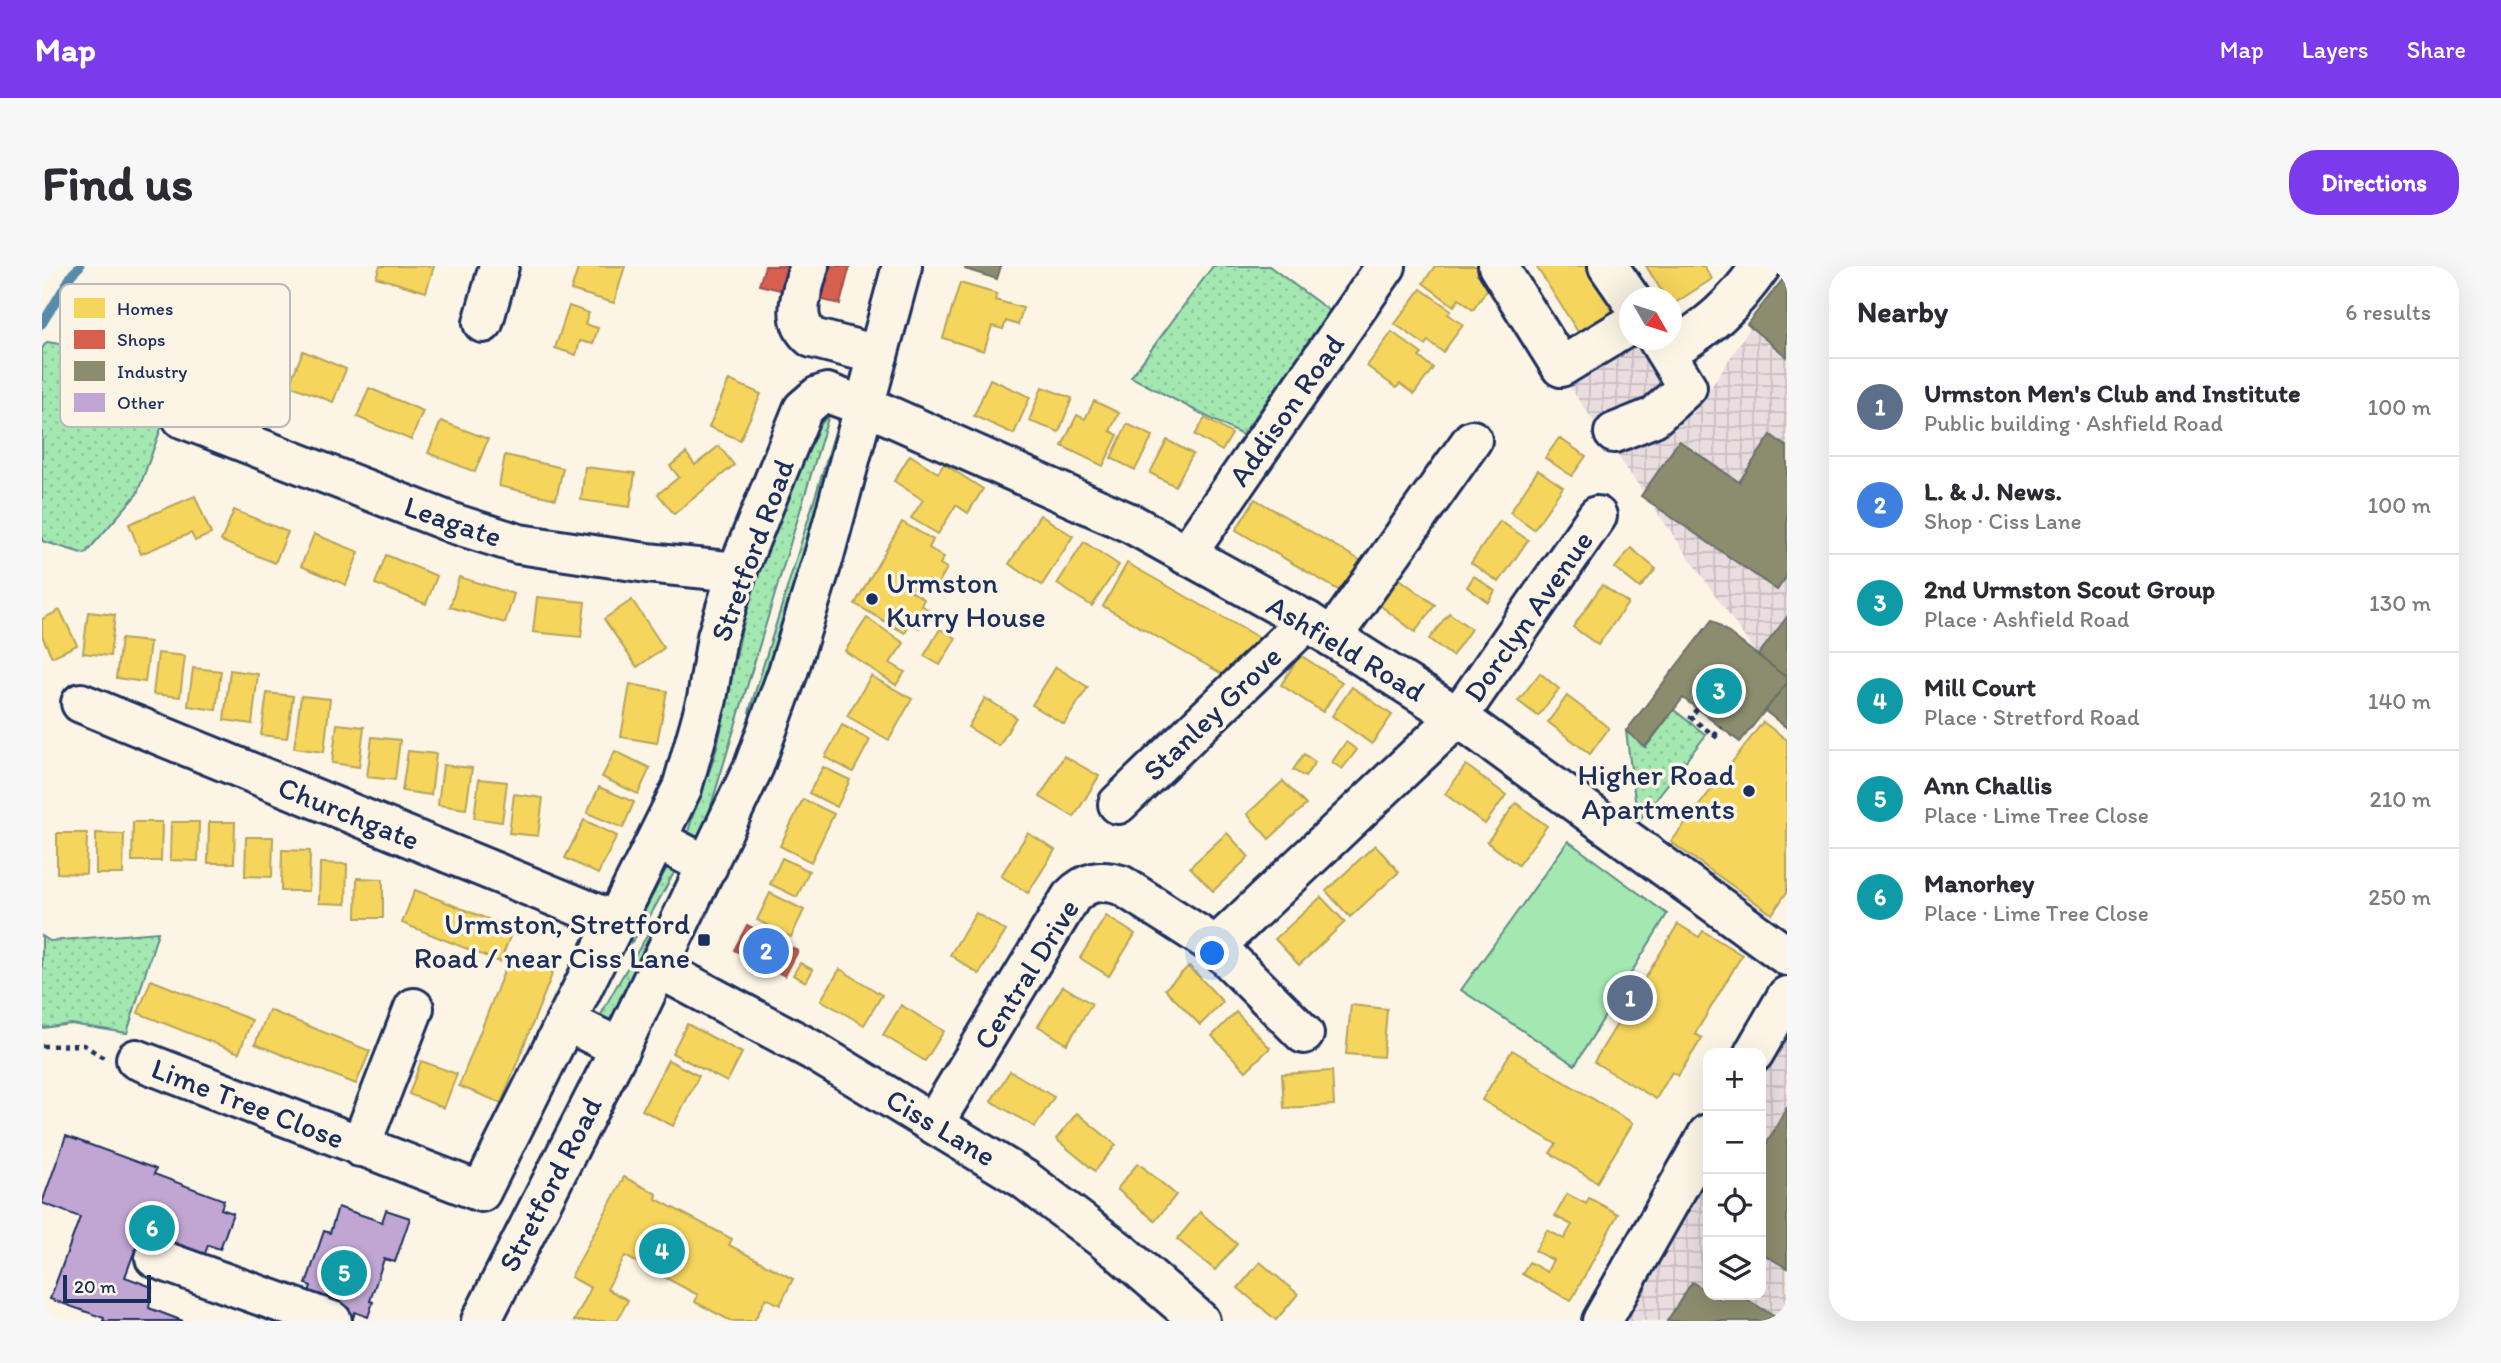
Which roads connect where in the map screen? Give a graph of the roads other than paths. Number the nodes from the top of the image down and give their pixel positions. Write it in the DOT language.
graph roads {
  1 [pos="499,266"];
  2 [pos="809,266"];
  3 [pos="902,266"];
  4 [pos="1386,266"];
  5 [pos="1498,266"];
  6 [pos="1608,266"];
  7 [pos="1746,274"];
  8 [pos="1622,287"];
  9 [pos="483,323"];
  10 [pos="1619,331"];
  11 [pos="1682,336"];
  12 [pos="1664,350"];
  13 [pos="878,355"];
  14 [pos="866,406"];
  15 [pos="205,427"];
  16 [pos="1614,433"];
  17 [pos="1472,440"];
  18 [pos="1597,516"];
  19 [pos="1186,555"];
  20 [pos="737,572"];
  21 [pos="1319,629"];
  22 [pos="81,704"];
  23 [pos="1458,717"];
  24 [pos="1118,804"];
  25 [pos="658,840"];
  26 [pos="708,866"];
  27 [pos="617,922"];
  28 [pos="1216,946"];
  29 [pos="1787,956"];
  30 [pos="658,968"];
  31 [pos="1787,996"];
  32 [pos="414,1008"];
  33 [pos="567,1022"];
  34 [pos="1304,1034"];
  35 [pos="620,1048"];
  36 [pos="1757,1048"];
  37 [pos="136,1059"];
  38 [pos="934,1123"];
  39 [pos="1703,1143"];
  40 [pos="360,1147"];
  41 [pos="481,1192"];
  42 [pos="155,1258"];
  43 [pos="1191,1318"];
  44 [pos="332,1321"];
  45 [pos="481,1321"];
  46 [pos="1602,1321"];
  1 -- 9 [label="street"];
  2 -- 13 [label="street"];
  3 -- 13 [label="street, Stretford Road"];
  4 -- 19 [label="street, Addison Road"];
  5 -- 10 [label="street"];
  6 -- 8 [label="street"];
  7 -- 11 [label="street"];
  12 -- 16 [label="street"];
  13 -- 14 [label="street, Stretford Road"];
  14 -- 19 [label="street, Ashfield Road"];
  14 -- 20 [label="street, Stretford Road"];
  14 -- 26 [label="street, Stretford Road"];
  15 -- 20 [label="street, Leagate"];
  17 -- 21 [label="street, Stanley Grove"];
  18 -- 23 [label="street, Dorclyn Avenue"];
  19 -- 21 [label="street, Ashfield Road"];
  20 -- 25 [label="street, Stretford Road"];
  21 -- 23 [label="street, Ashfield Road"];
  21 -- 24 [label="street, Stanley Grove"];
  22 -- 27 [label="street, Churchgate"];
  23 -- 28 [label="street"];
  23 -- 29 [label="street, Ashfield Road"];
  25 -- 26 [label="street"];
  25 -- 27 [label="street, Stretford Road"];
  26 -- 30 [label="street, Stretford Road"];
  27 -- 33 [label="street, Stretford Road"];
  28 -- 34 [label="street, Central Drive"];
  28 -- 38 [label="street, Central Drive"];
  30 -- 35 [label="street, Stretford Road"];
  30 -- 38 [label="street, Ciss Lane"];
  31 -- 36 [label="street"];
  32 -- 40 [label="street, Lime Tree Close"];
  33 -- 35 [label="street"];
  33 -- 41 [label="street, Stretford Road"];
  35 -- 45 [label="street, Stretford Road"];
  37 -- 40 [label="street, Lime Tree Close"];
  38 -- 43 [label="street, Ciss Lane"];
  39 -- 46 [label="street"];
  40 -- 41 [label="street, Lime Tree Close"];
  42 -- 44 [label="street"];
}
